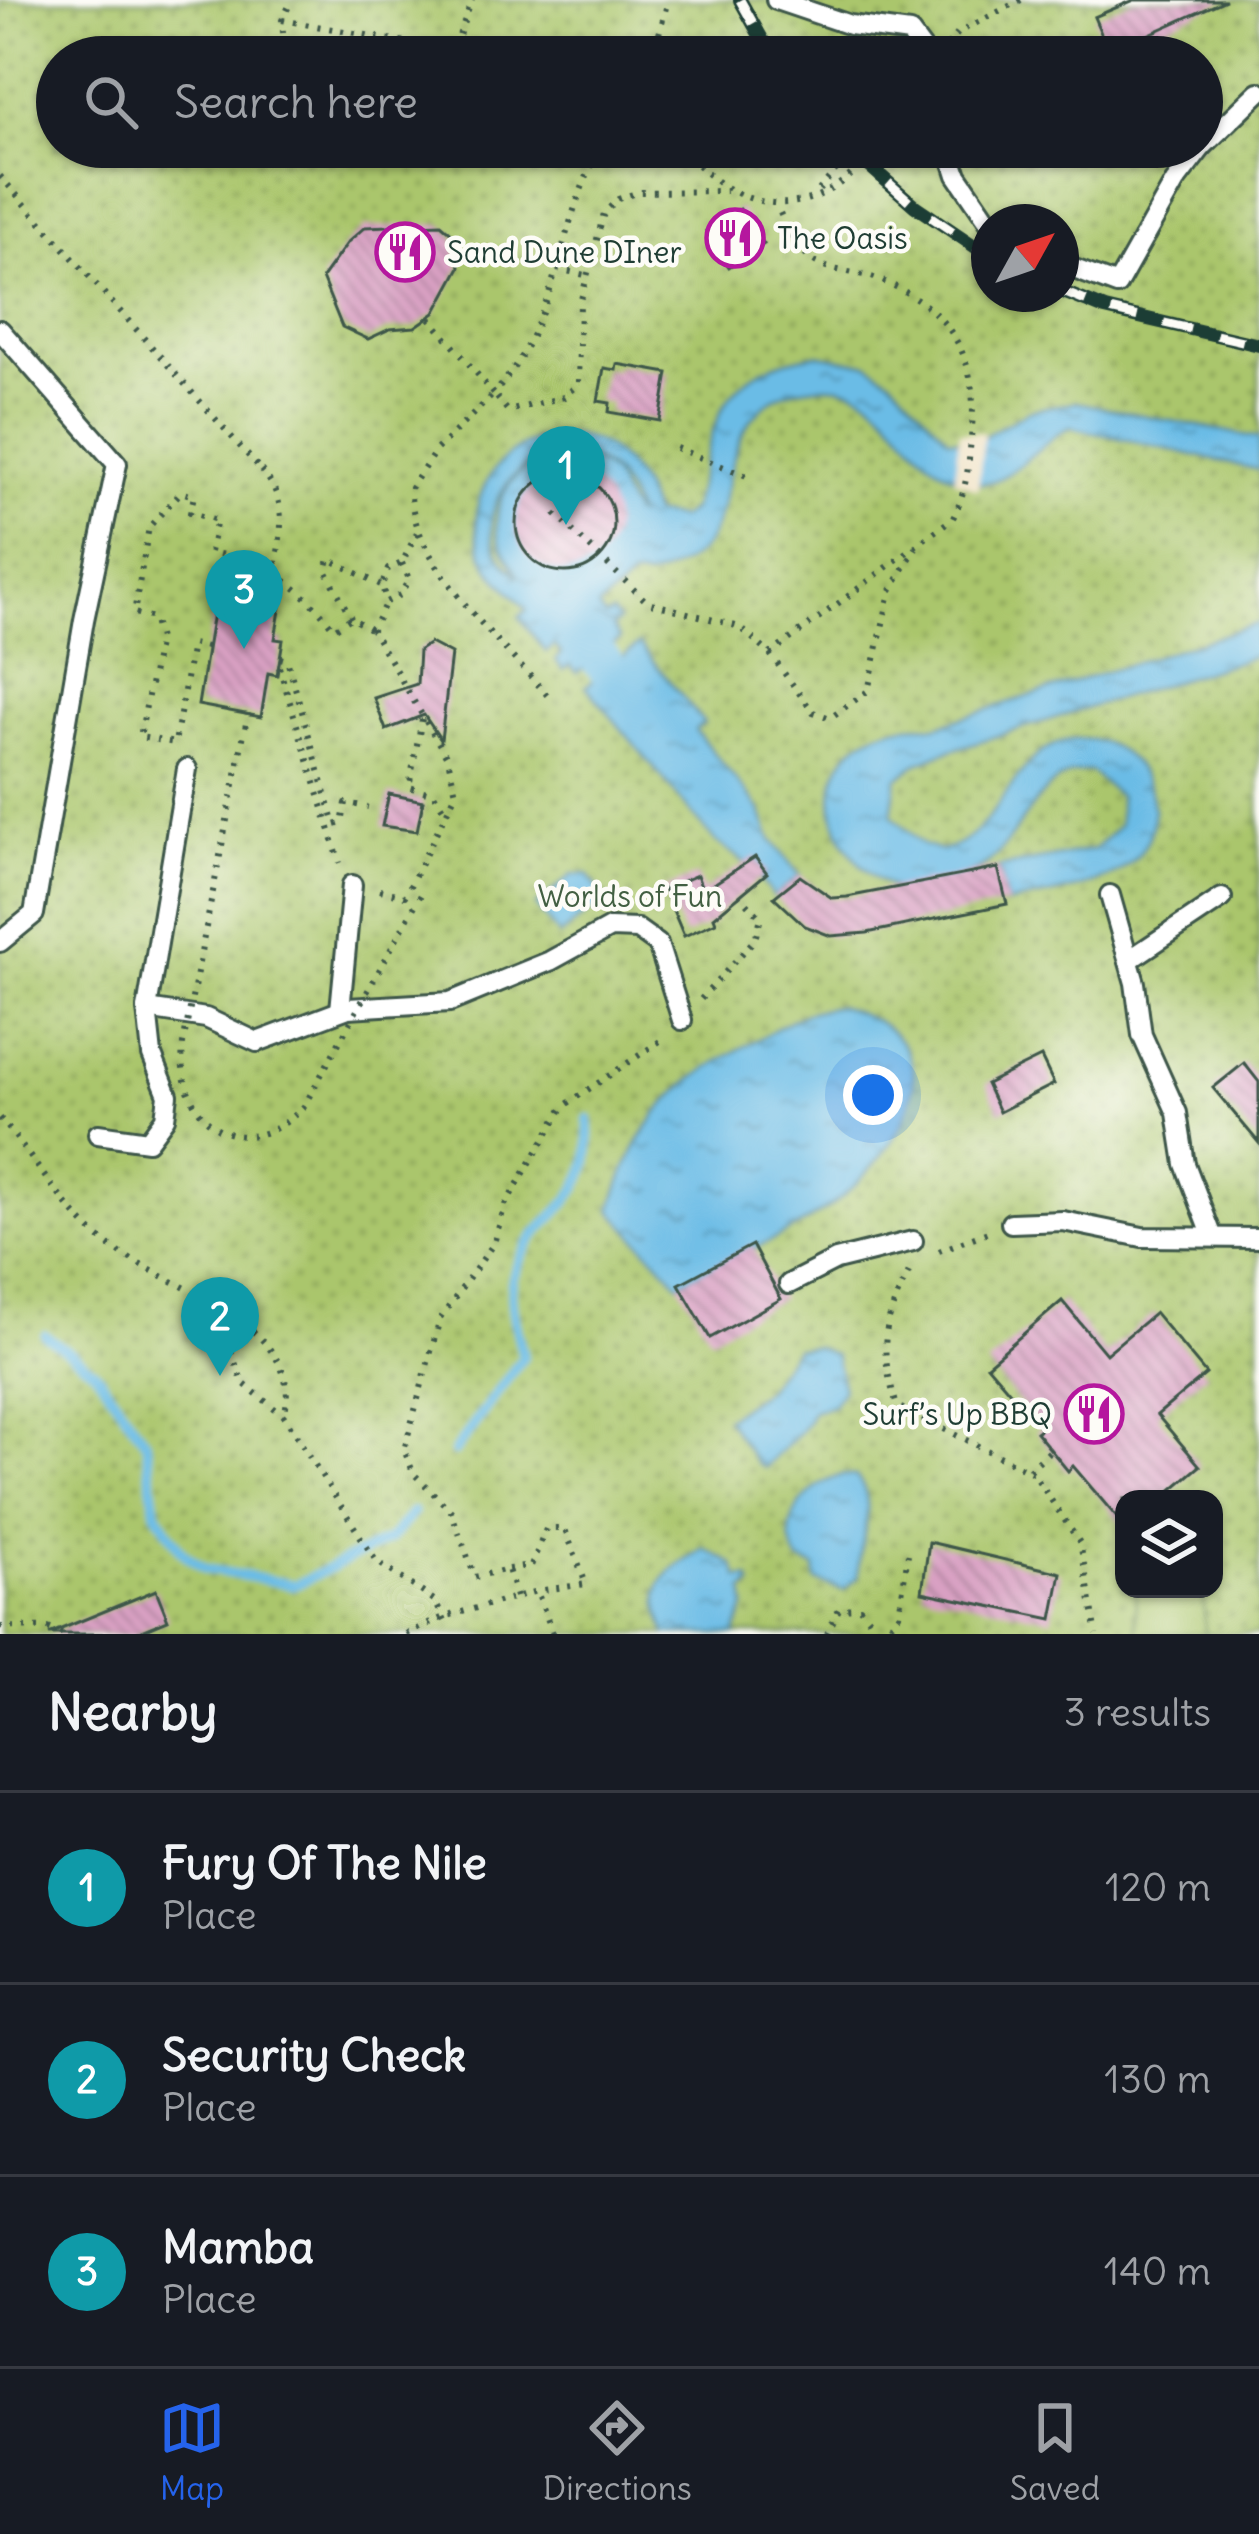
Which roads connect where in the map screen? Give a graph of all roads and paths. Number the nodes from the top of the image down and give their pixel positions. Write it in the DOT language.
graph roads {
  1 [pos="292,0"];
  2 [pos="472,0"];
  3 [pos="668,0"];
  4 [pos="776,0"];
  5 [pos="1021,0"];
  6 [pos="283,20"];
  7 [pos="284,36"];
  8 [pos="362,36"];
  9 [pos="458,36"];
  10 [pos="659,36"];
  11 [pos="912,36"];
  12 [pos="956,36"];
  13 [pos="1259,92"];
  14 [pos="1223,127"];
  15 [pos="591,168"];
  16 [pos="701,168"];
  17 [pos="837,168"];
  18 [pos="857,168"];
  19 [pos="955,168"];
  20 [pos="1186,168"];
  21 [pos="0,176"];
  22 [pos="726,190"];
  23 [pos="819,190"];
  24 [pos="976,204"];
  25 [pos="777,206"];
  26 [pos="557,269"];
  27 [pos="1079,271"];
  28 [pos="586,275"];
  29 [pos="430,318"];
  30 [pos="0,330"];
  31 [pos="494,394"];
  32 [pos="676,448"];
  33 [pos="752,478"];
  34 [pos="555,514"];
  35 [pos="418,530"];
  36 [pos="918,545"];
  37 [pos="402,563"];
  38 [pos="382,585"];
  39 [pos="270,591"];
  40 [pos="386,602"];
  41 [pos="350,618"];
  42 [pos="372,630"];
  43 [pos="207,647"];
  44 [pos="770,654"];
  45 [pos="547,695"];
  46 [pos="248,713"];
  47 [pos="422,715"];
  48 [pos="187,770"];
  49 [pos="368,807"];
  50 [pos="446,813"];
  51 [pos="352,885"];
  52 [pos="423,892"];
  53 [pos="1110,896"];
  54 [pos="1222,898"];
  55 [pos="0,942"];
  56 [pos="1129,960"];
  57 [pos="147,1009"];
  58 [pos="340,1010"];
  59 [pos="682,1019"];
  60 [pos="609,1079"];
  61 [pos="0,1118"];
  62 [pos="98,1134"];
  63 [pos="1011,1223"];
  64 [pos="1212,1235"];
  65 [pos="1259,1238"];
  66 [pos="919,1249"];
  67 [pos="916,1265"];
  68 [pos="789,1284"];
  69 [pos="213,1303"];
  70 [pos="284,1416"];
  71 [pos="1051,1450"];
  72 [pos="1029,1470"];
  73 [pos="908,1554"];
  74 [pos="508,1569"];
  75 [pos="537,1592"];
  76 [pos="516,1598"];
  77 [pos="446,1621"];
  78 [pos="0,1627"];
  79 [pos="63,1634"];
  80 [pos="406,1634"];
  81 [pos="553,1634"];
  82 [pos="827,1634"];
  83 [pos="882,1634"];
  84 [pos="1097,1634"];
  1 -- 6 [label="path"];
  2 -- 9 [label="path"];
  3 -- 10 [label="path"];
  4 -- 11 [label="lane"];
  5 -- 12 [label="path"];
  6 -- 7 [label="path"];
  6 -- 8 [label="path"];
  13 -- 14 [label="lane"];
  15 -- 26 [label="path"];
  16 -- 22 [label="path"];
  17 -- 23 [label="path"];
  18 -- 23 [label="path"];
  19 -- 24 [label="lane"];
  20 -- 27 [label="lane"];
  21 -- 39 [label="path, bridge"];
  22 -- 25 [label="path"];
  22 -- 28 [label="path"];
  23 -- 25 [label="path"];
  25 -- 36 [label="path"];
  26 -- 28 [label="path"];
  26 -- 31 [label="path"];
  28 -- 31 [label="path"];
  29 -- 31 [label="path"];
  30 -- 55 [label="lane"];
  31 -- 35 [label="path"];
  32 -- 33 [label="path"];
  34 -- 44 [label="path"];
  35 -- 37 [label="path"];
  35 -- 45 [label="path"];
  36 -- 44 [label="path"];
  36 -- 44 [label="path"];
  37 -- 38 [label="path"];
  37 -- 40 [label="path"];
  38 -- 40 [label="path"];
  38 -- 41 [label="path"];
  40 -- 42 [label="path"];
  41 -- 42 [label="path"];
  41 -- 43 [label="path"];
  42 -- 47 [label="path"];
  46 -- 52 [label="path, bridge"];
  47 -- 50 [label="path"];
  47 -- 50 [label="path"];
  48 -- 57 [label="lane"];
  49 -- 51 [label="path"];
  50 -- 51 [label="path"];
  51 -- 58 [label="lane"];
  53 -- 56 [label="lane"];
  54 -- 56 [label="lane"];
  56 -- 64 [label="lane"];
  57 -- 58 [label="lane"];
  57 -- 62 [label="lane"];
  58 -- 59 [label="lane"];
  60 -- 74 [label="path"];
  61 -- 69 [label="path"];
  63 -- 64 [label="lane"];
  63 -- 66 [label="path"];
  64 -- 65 [label="lane"];
  66 -- 68 [label="lane"];
  67 -- 72 [label="path"];
  69 -- 70 [label="path"];
  69 -- 70 [label="path"];
  70 -- 77 [label="path"];
  71 -- 72 [label="path"];
  72 -- 84 [label="path"];
  73 -- 83 [label="path"];
  74 -- 75 [label="path"];
  74 -- 76 [label="path"];
  75 -- 76 [label="path"];
  75 -- 81 [label="path"];
  76 -- 77 [label="path"];
  77 -- 80 [label="path"];
  78 -- 79 [label="path"];
  82 -- 83 [label="path"];
}
